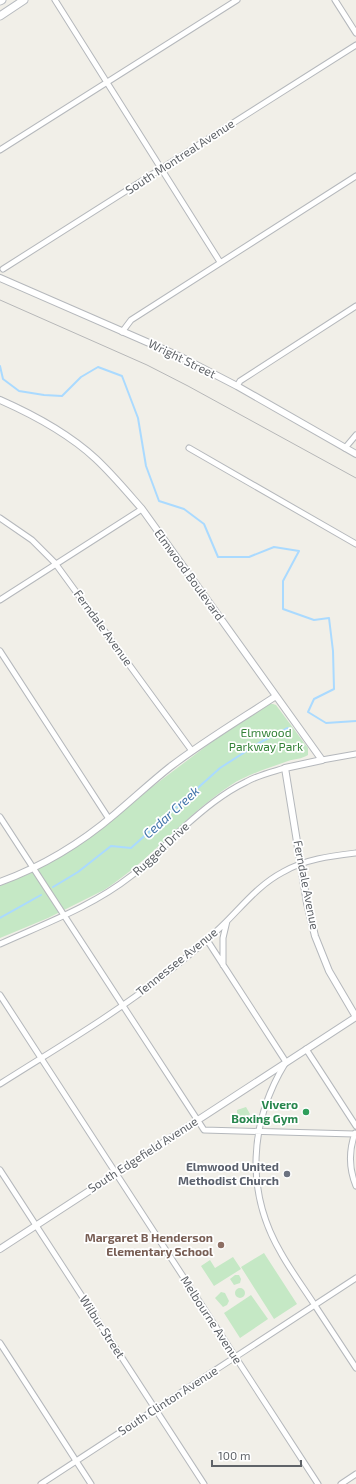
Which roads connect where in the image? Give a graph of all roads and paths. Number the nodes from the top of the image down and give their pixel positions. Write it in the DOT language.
graph roads {
  1 [pos="24,0"];
  2 [pos="55,0"];
  3 [pos="237,0"];
  4 [pos="335,0"];
  5 [pos="0,16"];
  6 [pos="356,33"];
  7 [pos="356,45"];
  8 [pos="106,82"];
  9 [pos="0,150"];
  10 [pos="161,169"];
  11 [pos="356,176"];
  12 [pos="220,262"];
  13 [pos="3,270"];
  14 [pos="0,278"];
  15 [pos="356,306"];
  16 [pos="122,332"];
  17 [pos="237,386"];
  18 [pos="0,400"];
  19 [pos="356,435"];
  20 [pos="189,448"];
  21 [pos="346,448"];
  22 [pos="356,454"];
  23 [pos="142,509"];
  24 [pos="0,518"];
  25 [pos="356,544"];
  26 [pos="56,563"];
  27 [pos="0,600"];
  28 [pos="0,651"];
  29 [pos="276,696"];
  30 [pos="192,752"];
  31 [pos="356,754"];
  32 [pos="322,760"];
  33 [pos="286,768"];
  34 [pos="0,817"];
  35 [pos="109,819"];
  36 [pos="356,853"];
  37 [pos="301,864"];
  38 [pos="33,868"];
  39 [pos="0,882"];
  40 [pos="63,915"];
  41 [pos="227,920"];
  42 [pos="207,940"];
  43 [pos="0,944"];
  44 [pos="223,966"];
  45 [pos="0,995"];
  46 [pos="123,1006"];
  47 [pos="356,1017"];
  48 [pos="306,1049"];
  49 [pos="41,1058"];
  50 [pos="286,1062"];
  51 [pos="0,1084"];
  52 [pos="197,1120"];
  53 [pos="356,1127"];
  54 [pos="258,1131"];
  55 [pos="354,1134"];
  56 [pos="0,1170"];
  57 [pos="116,1172"];
  58 [pos="356,1186"];
  59 [pos="36,1225"];
  60 [pos="0,1249"];
  61 [pos="356,1278"];
  62 [pos="315,1304"];
  63 [pos="0,1343"];
  64 [pos="236,1357"];
  65 [pos="356,1368"];
  66 [pos="155,1410"];
  67 [pos="76,1461"];
  68 [pos="356,1474"];
  69 [pos="41,1484"];
  70 [pos="91,1484"];
  71 [pos="204,1484"];
  72 [pos="318,1484"];
  73 [pos="341,1484"];
  1 -- 5 [label="main road"];
  2 -- 8 [label="street"];
  3 -- 8 [label="street"];
  4 -- 6 [label="street"];
  7 -- 10 [label="street, South Montreal Avenue"];
  8 -- 9 [label="street"];
  8 -- 10 [label="street"];
  10 -- 12 [label="street"];
  10 -- 13 [label="street, South Montreal Avenue"];
  11 -- 12 [label="street"];
  12 -- 16 [label="street"];
  14 -- 16 [label="street, Wright Street"];
  15 -- 17 [label="street"];
  16 -- 17 [label="street, Wright Street"];
  17 -- 21 [label="street, Wright Street"];
  18 -- 23 [label="street, Elmwood Boulevard"];
  19 -- 21 [label="street"];
  20 -- 25 [label="street"];
  21 -- 22 [label="street, Wright Street"];
  23 -- 26 [label="street"];
  23 -- 29 [label="street, Elmwood Boulevard"];
  24 -- 26 [label="street, Ferndale Avenue"];
  26 -- 27 [label="street"];
  26 -- 30 [label="street, Ferndale Avenue"];
  28 -- 35 [label="street"];
  29 -- 30 [label="street"];
  29 -- 32 [label="street, Elmwood Boulevard"];
  30 -- 35 [label="street"];
  31 -- 32 [label="street"];
  32 -- 33 [label="street, Rugged Drive"];
  33 -- 37 [label="street, Ferndale Avenue"];
  33 -- 40 [label="street, Rugged Drive"];
  34 -- 38 [label="street"];
  35 -- 38 [label="street"];
  36 -- 37 [label="street, Tennessee Avenue"];
  37 -- 41 [label="street, Tennessee Avenue"];
  37 -- 47 [label="street, Ferndale Avenue"];
  38 -- 39 [label="street"];
  38 -- 40 [label="street"];
  40 -- 43 [label="street, Rugged Drive"];
  40 -- 46 [label="street"];
  41 -- 42 [label="street, Tennessee Avenue"];
  41 -- 44 [label="street"];
  42 -- 44 [label="street"];
  42 -- 46 [label="street, Tennessee Avenue"];
  44 -- 50 [label="street"];
  45 -- 49 [label="street, Melbourne Avenue"];
  46 -- 49 [label="street, Tennessee Avenue"];
  46 -- 52 [label="street"];
  47 -- 48 [label="street, South Edgefield Avenue"];
  48 -- 50 [label="street, South Edgefield Avenue"];
  48 -- 53 [label="street"];
  49 -- 51 [label="street, Tennessee Avenue"];
  49 -- 57 [label="street, Melbourne Avenue"];
  50 -- 52 [label="street, South Edgefield Avenue"];
  50 -- 54 [label="street, South Edgefield Avenue"];
  52 -- 54 [label="street"];
  52 -- 57 [label="street, South Edgefield Avenue"];
  53 -- 55 [label="street"];
  54 -- 55 [label="street"];
  54 -- 62 [label="street, South Edgefield Avenue"];
  55 -- 58 [label="street"];
  56 -- 59 [label="street, Wilbur Street"];
  57 -- 59 [label="street, South Edgefield Avenue"];
  57 -- 64 [label="street, Melbourne Avenue"];
  59 -- 60 [label="street, South Edgefield Avenue"];
  59 -- 66 [label="street, Wilbur Street"];
  61 -- 62 [label="street, South Clinton Avenue"];
  62 -- 64 [label="street, South Clinton Avenue"];
  62 -- 65 [label="street, South Edgefield Avenue"];
  63 -- 67 [label="street"];
  64 -- 66 [label="street, South Clinton Avenue"];
  64 -- 72 [label="street, Melbourne Avenue"];
  66 -- 67 [label="street, South Clinton Avenue"];
  66 -- 71 [label="street, Wilbur Street"];
  67 -- 69 [label="street, South Clinton Avenue"];
  67 -- 70 [label="street"];
  68 -- 73 [label="street"];
}
